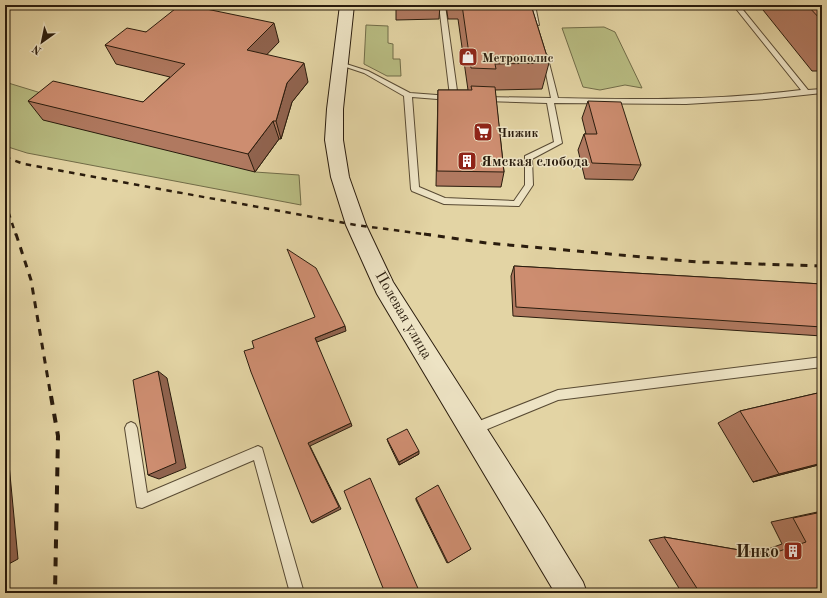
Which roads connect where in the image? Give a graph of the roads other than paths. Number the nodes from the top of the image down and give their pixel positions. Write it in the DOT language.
graph roads {
  1 [pos="347,5"];
  2 [pos="442,5"];
  3 [pos="532,5"];
  4 [pos="736,5"];
  5 [pos="538,28"];
  6 [pos="543,51"];
  7 [pos="340,64"];
  8 [pos="822,91"];
  9 [pos="806,92"];
  10 [pos="408,95"];
  11 [pos="476,98"];
  12 [pos="553,100"];
  13 [pos="822,362"];
  14 [pos="130,428"];
  15 [pos="473,429"];
  16 [pos="297,593"];
  17 [pos="572,593"];
  1 -- 7 [label="street, Полевая улица"];
  2 -- 10 [label="lane"];
  3 -- 5 [label="lane"];
  4 -- 9 [label="lane"];
  6 -- 12 [label="lane"];
  7 -- 10 [label="lane"];
  7 -- 15 [label="street, Полевая улица"];
  8 -- 9 [label="lane"];
  9 -- 12 [label="lane"];
  10 -- 12 [label="lane"];
  11 -- 12 [label="lane"];
  13 -- 15 [label="lane"];
  14 -- 16 [label="lane"];
  15 -- 17 [label="street, Полевая улица"];
}
